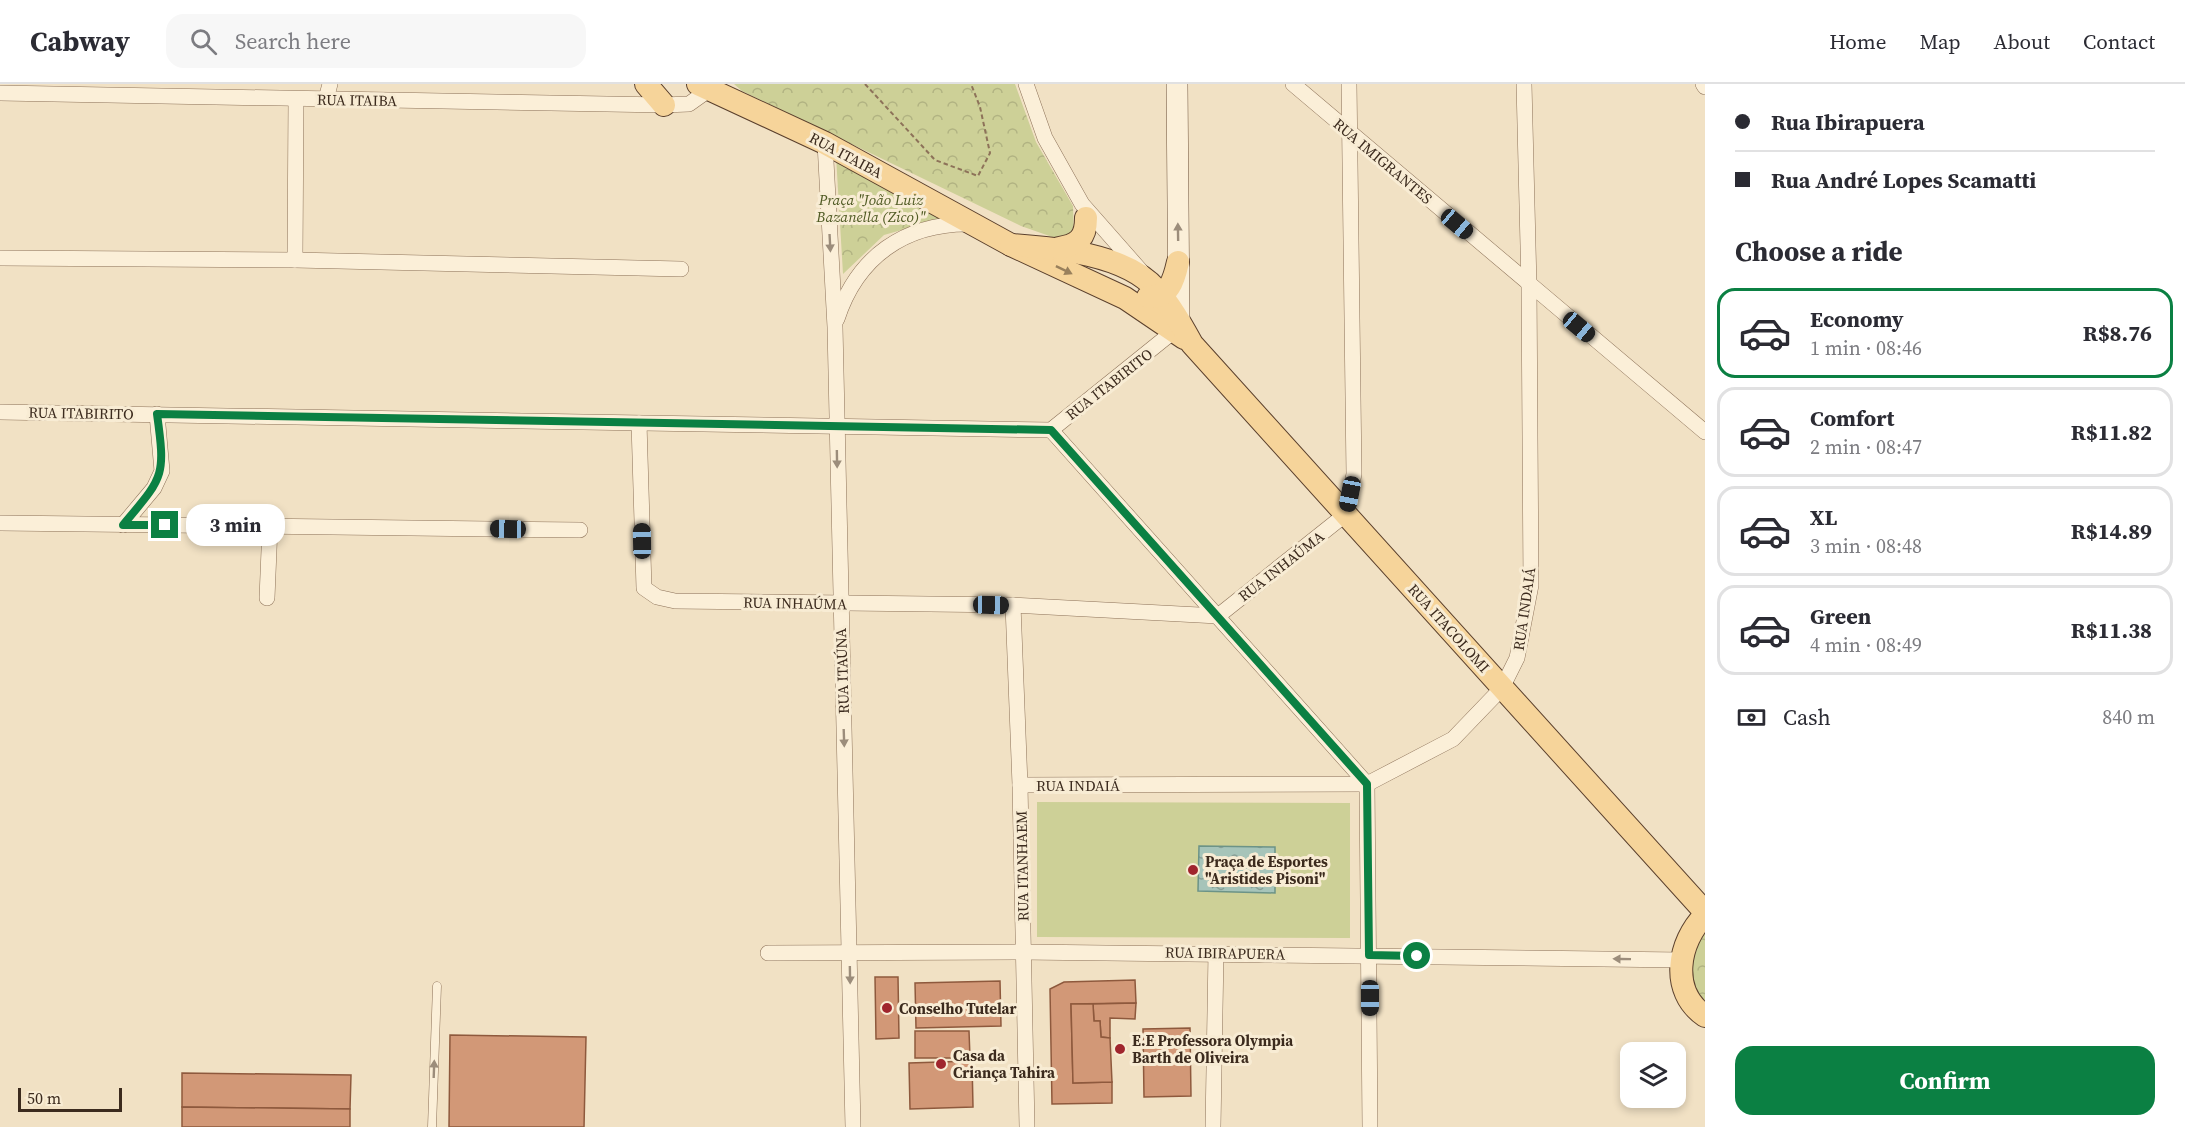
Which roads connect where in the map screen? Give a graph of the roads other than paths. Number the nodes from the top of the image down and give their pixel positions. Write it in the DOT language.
graph roads {
  1 [pos="39,84"];
  2 [pos="646,84"];
  3 [pos="1026,84"];
  4 [pos="1177,84"];
  5 [pos="1293,84"];
  6 [pos="1349,84"];
  7 [pos="1524,84"];
  8 [pos="704,87"];
  9 [pos="328,91"];
  10 [pos="0,93"];
  11 [pos="72,94"];
  12 [pos="297,99"];
  13 [pos="664,105"];
  14 [pos="1349,132"];
  15 [pos="825,143"];
  16 [pos="1084,211"];
  17 [pos="976,224"];
  18 [pos="1011,244"];
  19 [pos="1059,248"];
  20 [pos="0,258"];
  21 [pos="1093,258"];
  22 [pos="296,260"];
  23 [pos="1179,262"];
  24 [pos="681,269"];
  25 [pos="1100,286"];
  26 [pos="1529,286"];
  27 [pos="1159,292"];
  28 [pos="1125,298"];
  29 [pos="1177,326"];
  30 [pos="835,327"];
  31 [pos="0,412"];
  32 [pos="157,414"];
  33 [pos="639,423"];
  34 [pos="837,426"];
  35 [pos="1700,428"];
  36 [pos="1051,430"];
  37 [pos="1705,437"];
  38 [pos="1346,514"];
  39 [pos="0,523"];
  40 [pos="123,525"];
  41 [pos="270,526"];
  42 [pos="580,530"];
  43 [pos="267,598"];
  44 [pos="840,604"];
  45 [pos="1013,605"];
  46 [pos="1218,616"];
  47 [pos="1502,688"];
  48 [pos="1367,784"];
  49 [pos="1020,785"];
  50 [pos="1705,914"];
  51 [pos="850,952"];
  52 [pos="1023,952"];
  53 [pos="768,953"];
  54 [pos="1216,953"];
  55 [pos="1369,955"];
  56 [pos="1681,960"];
  57 [pos="437,986"];
  58 [pos="1705,1016"];
  59 [pos="432,1127"];
  60 [pos="853,1127"];
  61 [pos="1027,1127"];
  62 [pos="1213,1127"];
  63 [pos="1370,1127"];
  1 -- 11 [label="street"];
  2 -- 13 [label="main road"];
  3 -- 16 [label="street"];
  23 -- 4 [label="street, one-way"];
  5 -- 14 [label="street, RUA IMIGRANTES"];
  6 -- 14 [label="street"];
  7 -- 26 [label="street, RUA INDAIÁ"];
  8 -- 13 [label="street, RUA ITAIBA"];
  8 -- 15 [label="main road, RUA ITAIBA"];
  9 -- 12 [label="street, RUA ITAIBA"];
  9 -- 13 [label="street, RUA ITAIBA"];
  10 -- 11 [label="street, RUA ITAIBA"];
  11 -- 12 [label="street, RUA ITAIBA"];
  12 -- 22 [label="street"];
  14 -- 26 [label="street, RUA IMIGRANTES"];
  14 -- 38 [label="street"];
  15 -- 17 [label="main road, RUA ITAIBA"];
  15 -- 30 [label="street, RUA ITAÚNA, one-way"];
  16 -- 19 [label="main road"];
  16 -- 21 [label="street"];
  16 -- 27 [label="street"];
  17 -- 18 [label="main road, RUA ITAIBA"];
  17 -- 30 [label="street"];
  18 -- 19 [label="main road, RUA ITAIBA"];
  18 -- 25 [label="main road, RUA ITAIBA, one-way"];
  19 -- 21 [label="main road, RUA ITAIBA"];
  20 -- 22 [label="street"];
  21 -- 25 [label="main road"];
  21 -- 27 [label="main road, RUA ITAIBA"];
  22 -- 24 [label="street"];
  23 -- 27 [label="main road"];
  23 -- 29 [label="street"];
  25 -- 28 [label="main road, RUA ITAIBA"];
  26 -- 35 [label="street, RUA IMIGRANTES"];
  26 -- 47 [label="street, RUA INDAIÁ"];
  27 -- 28 [label="main road"];
  27 -- 29 [label="main road, RUA ITAIBA"];
  28 -- 29 [label="main road, RUA ITAIBA"];
  29 -- 36 [label="street, RUA ITABIRITO"];
  29 -- 38 [label="main road, RUA ITACOLOMI"];
  30 -- 34 [label="street, RUA ITAÚNA"];
  31 -- 32 [label="street, RUA ITABIRITO"];
  32 -- 33 [label="street, RUA ITABIRITO"];
  32 -- 40 [label="street"];
  33 -- 34 [label="street, RUA ITABIRITO"];
  33 -- 44 [label="street, RUA INHAÚMA"];
  34 -- 36 [label="street, RUA ITABIRITO"];
  34 -- 44 [label="street, RUA ITAÚNA, one-way"];
  35 -- 37 [label="street, RUA IMIGRANTES"];
  36 -- 46 [label="street"];
  38 -- 46 [label="street, RUA INHAÚMA"];
  38 -- 47 [label="main road, RUA ITACOLOMI"];
  39 -- 40 [label="street"];
  40 -- 41 [label="street"];
  41 -- 42 [label="street"];
  41 -- 43 [label="street"];
  44 -- 45 [label="street, RUA INHAÚMA"];
  44 -- 51 [label="street, RUA ITAÚNA, one-way"];
  45 -- 46 [label="street, RUA INHAÚMA"];
  45 -- 49 [label="street, RUA ITANHAEM"];
  46 -- 48 [label="street"];
  47 -- 48 [label="street, RUA INDAIÁ"];
  47 -- 50 [label="main road, RUA ITACOLOMI"];
  48 -- 49 [label="street, RUA INDAIÁ"];
  48 -- 55 [label="street"];
  49 -- 52 [label="street, RUA ITANHAEM"];
  50 -- 56 [label="main road"];
  51 -- 52 [label="street, RUA IBIRAPUERA"];
  51 -- 53 [label="street, RUA IBIRAPUERA"];
  51 -- 60 [label="street, RUA ITAÚNA, one-way"];
  52 -- 54 [label="street, RUA IBIRAPUERA"];
  52 -- 61 [label="street, RUA ITANHAEM"];
  54 -- 55 [label="street, RUA IBIRAPUERA"];
  54 -- 62 [label="street"];
  56 -- 55 [label="street, RUA IBIRAPUERA, one-way"];
  55 -- 63 [label="street"];
  56 -- 58 [label="main road"];
  59 -- 57 [label="lane, one-way"];
}
